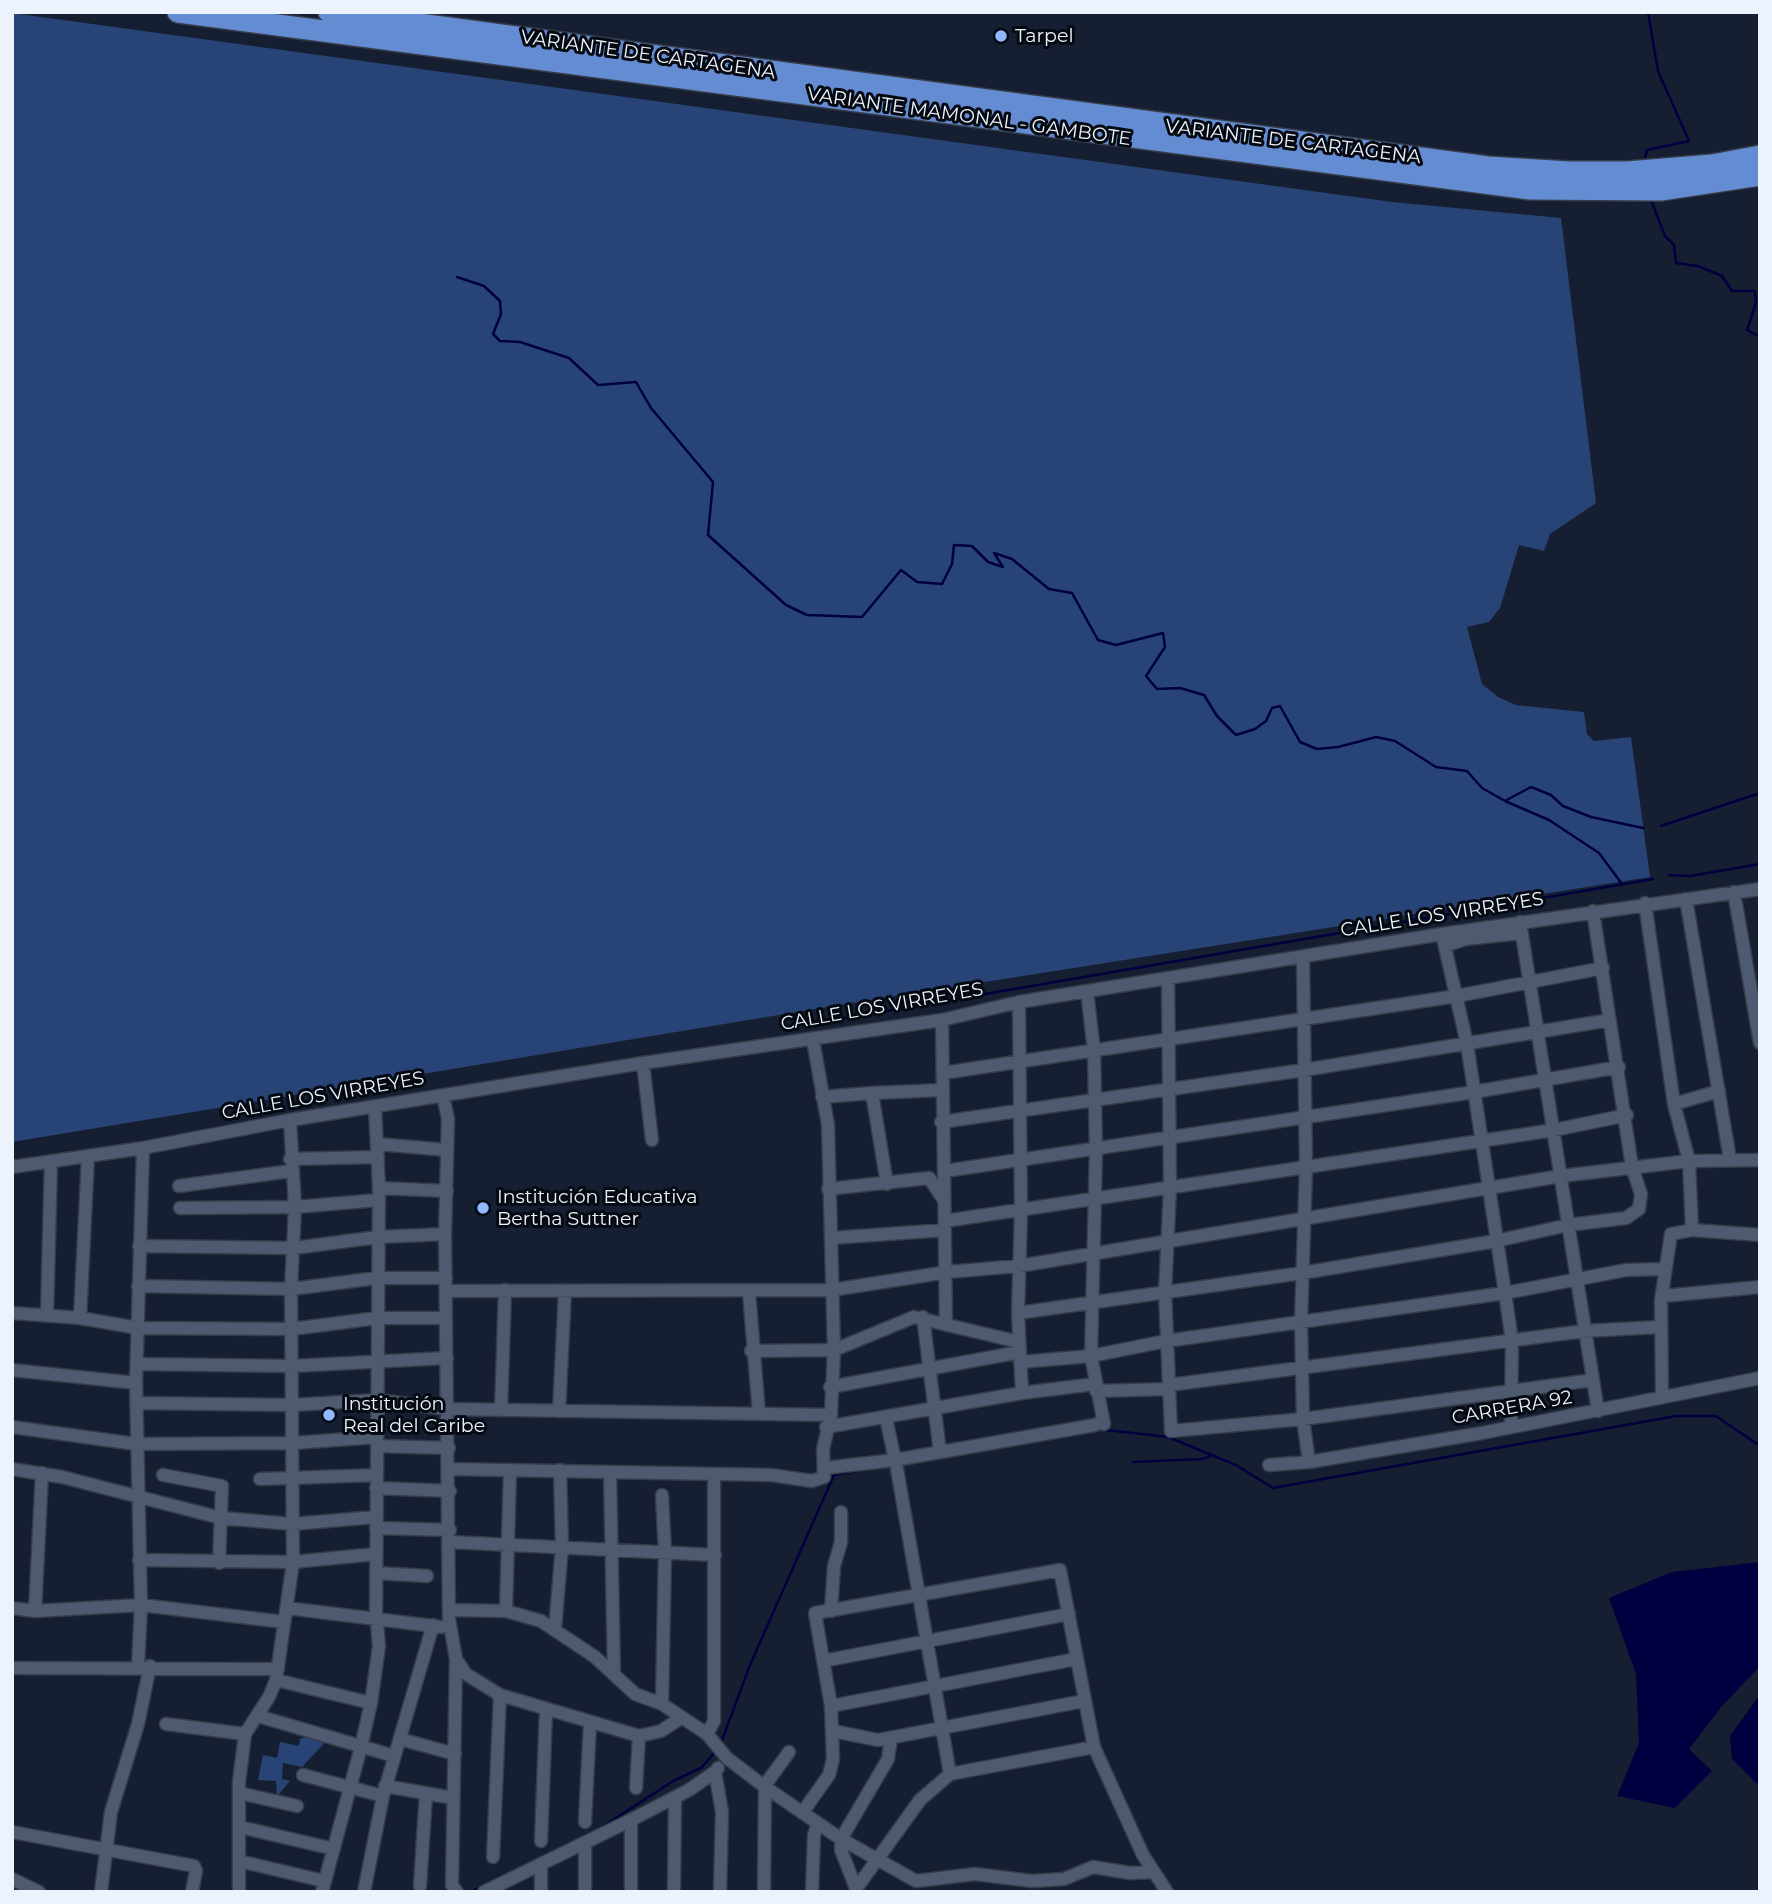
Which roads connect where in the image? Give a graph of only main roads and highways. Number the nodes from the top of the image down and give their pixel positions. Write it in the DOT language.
graph roads {
  1 [pos="178,12"];
  2 [pos="329,12"];
  3 [pos="1760,156"];
  4 [pos="1760,175"];
  1 -- 4 [label="highway, VARIANTE MAMONAL - GAMBOTE"];
  2 -- 3 [label="highway, VARIANTE DE CARTAGENA"];
}
